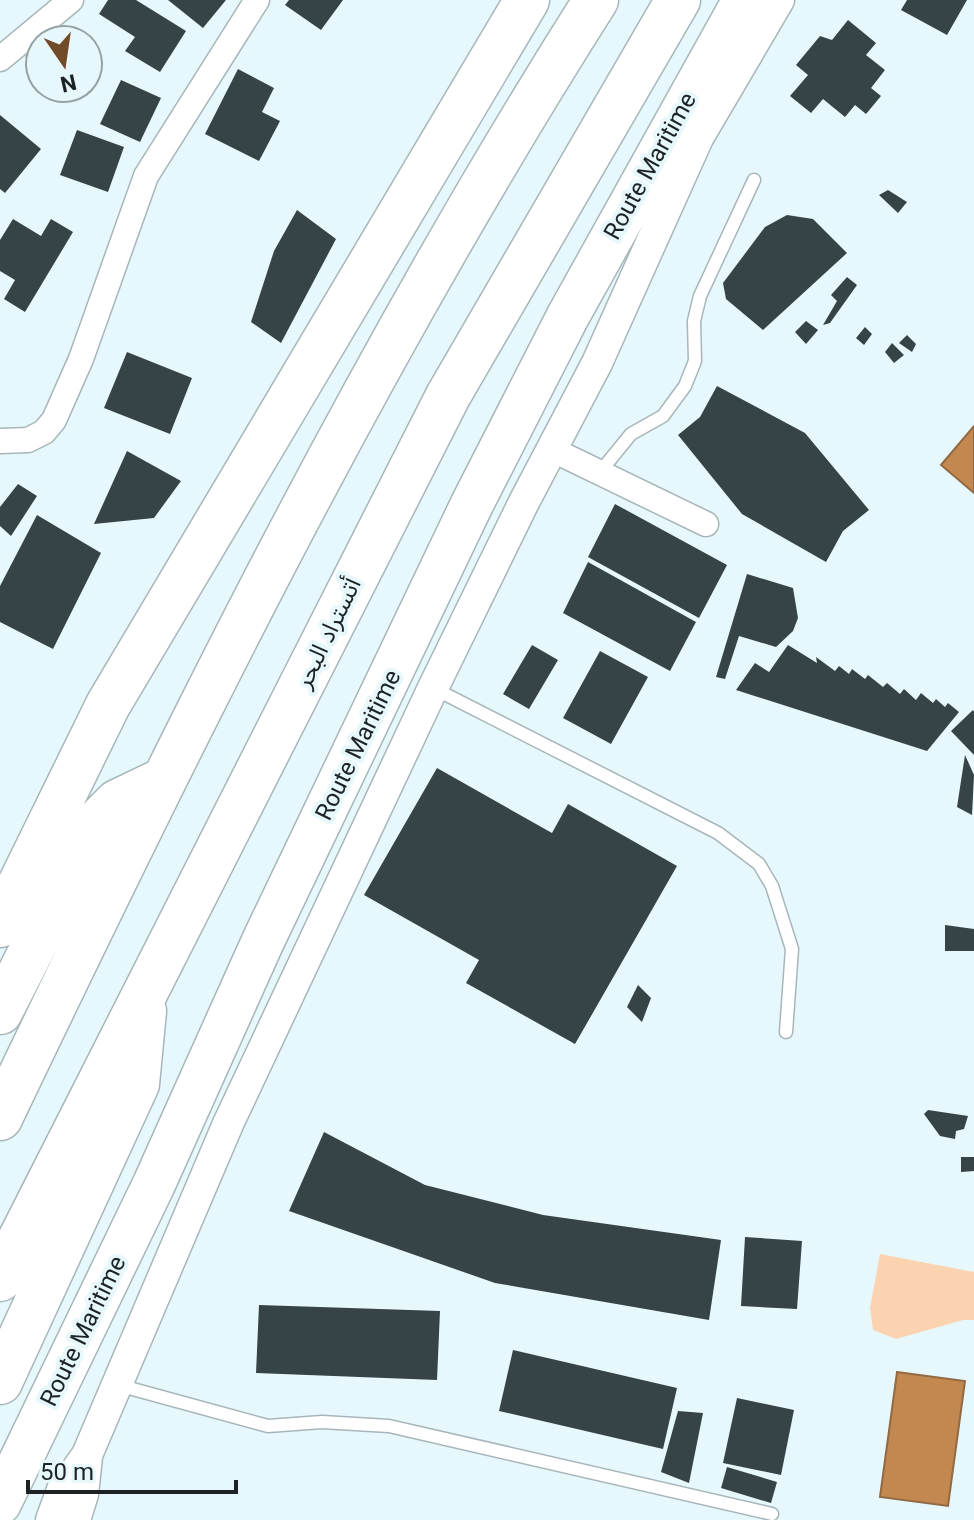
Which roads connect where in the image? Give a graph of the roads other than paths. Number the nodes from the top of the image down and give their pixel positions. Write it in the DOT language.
graph roads {
  1 [pos="71,0"];
  2 [pos="257,0"];
  3 [pos="527,0"];
  4 [pos="596,0"];
  5 [pos="678,0"];
  6 [pos="744,0"];
  7 [pos="779,0"];
  8 [pos="0,59"];
  9 [pos="754,180"];
  10 [pos="2,447"];
  11 [pos="551,449"];
  12 [pos="600,472"];
  13 [pos="706,524"];
  14 [pos="433,688"];
  15 [pos="161,781"];
  16 [pos="0,925"];
  17 [pos="145,991"];
  18 [pos="0,1012"];
  19 [pos="786,1032"];
  20 [pos="0,1118"];
  21 [pos="0,1279"];
  22 [pos="0,1382"];
  23 [pos="118,1385"];
  24 [pos="87,1455"];
  25 [pos="0,1503"];
  26 [pos="772,1514"];
  27 [pos="51,1520"];
  28 [pos="75,1520"];
  1 -- 8 [label="street"];
  2 -- 10 [label="street"];
  3 -- 16 [label="highway"];
  4 -- 15 [label="highway"];
  5 -- 17 [label="highway, أتستراد البحر"];
  6 -- 25 [label="highway, Route Maritime"];
  7 -- 11 [label="street"];
  9 -- 12 [label="lane"];
  11 -- 12 [label="street"];
  11 -- 14 [label="street"];
  12 -- 13 [label="street"];
  14 -- 19 [label="lane"];
  14 -- 23 [label="street"];
  15 -- 18 [label="highway"];
  15 -- 20 [label="highway"];
  17 -- 21 [label="highway, أتستراد البحر"];
  17 -- 22 [label="highway"];
  23 -- 24 [label="street"];
  23 -- 26 [label="lane"];
  24 -- 27 [label="street"];
  24 -- 28 [label="street"];
}
